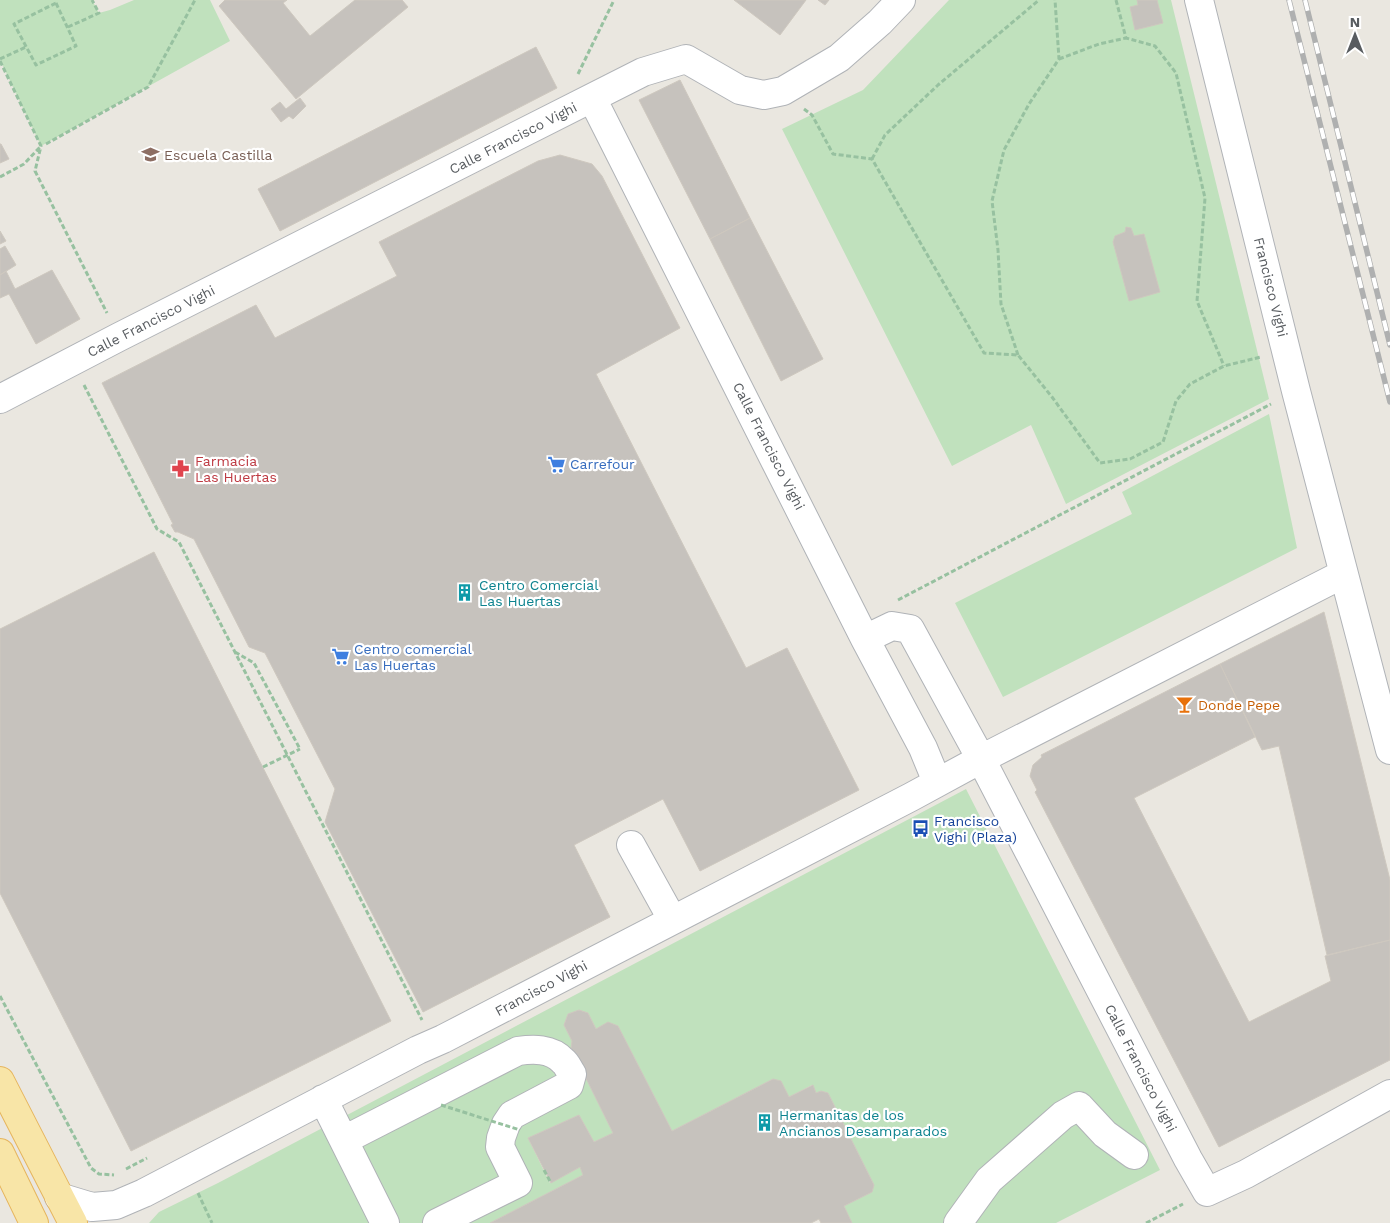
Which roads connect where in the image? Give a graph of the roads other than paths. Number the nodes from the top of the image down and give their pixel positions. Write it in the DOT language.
graph roads {
  1 [pos="901,0"];
  2 [pos="1199,0"];
  3 [pos="592,98"];
  4 [pos="0,400"];
  5 [pos="1343,574"];
  6 [pos="865,639"];
  7 [pos="1390,750"];
  8 [pos="981,759"];
  9 [pos="937,782"];
  10 [pos="631,845"];
  11 [pos="672,919"];
  12 [pos="0,1080"];
  13 [pos="1390,1094"];
  14 [pos="323,1100"];
  15 [pos="344,1140"];
  16 [pos="0,1153"];
  17 [pos="1134,1155"];
  18 [pos="144,1193"];
  19 [pos="59,1197"];
  20 [pos="34,1223"];
  21 [pos="73,1223"];
  22 [pos="122,1223"];
  23 [pos="385,1223"];
  24 [pos="437,1223"];
  25 [pos="958,1223"];
  1 -- 3 [label="street"];
  2 -- 5 [label="street, Francisco Vighi"];
  3 -- 4 [label="street, Calle Francisco Vighi"];
  3 -- 6 [label="street, Calle Francisco Vighi"];
  5 -- 7 [label="street"];
  5 -- 8 [label="street"];
  6 -- 8 [label="street, Calle Francisco Vighi"];
  6 -- 9 [label="street, Calle Francisco Vighi"];
  8 -- 9 [label="street"];
  8 -- 13 [label="street, Calle Francisco Vighi"];
  9 -- 11 [label="street, Francisco Vighi"];
  10 -- 11 [label="street"];
  11 -- 14 [label="street, Francisco Vighi"];
  12 -- 19 [label="main road"];
  14 -- 15 [label="street"];
  14 -- 18 [label="street, Francisco Vighi"];
  15 -- 23 [label="street"];
  15 -- 24 [label="street"];
  16 -- 20 [label="main road"];
  17 -- 25 [label="street"];
  18 -- 19 [label="street, Francisco Vighi"];
  18 -- 22 [label="street, Francisco Vighi"];
  19 -- 21 [label="main road"];
}
